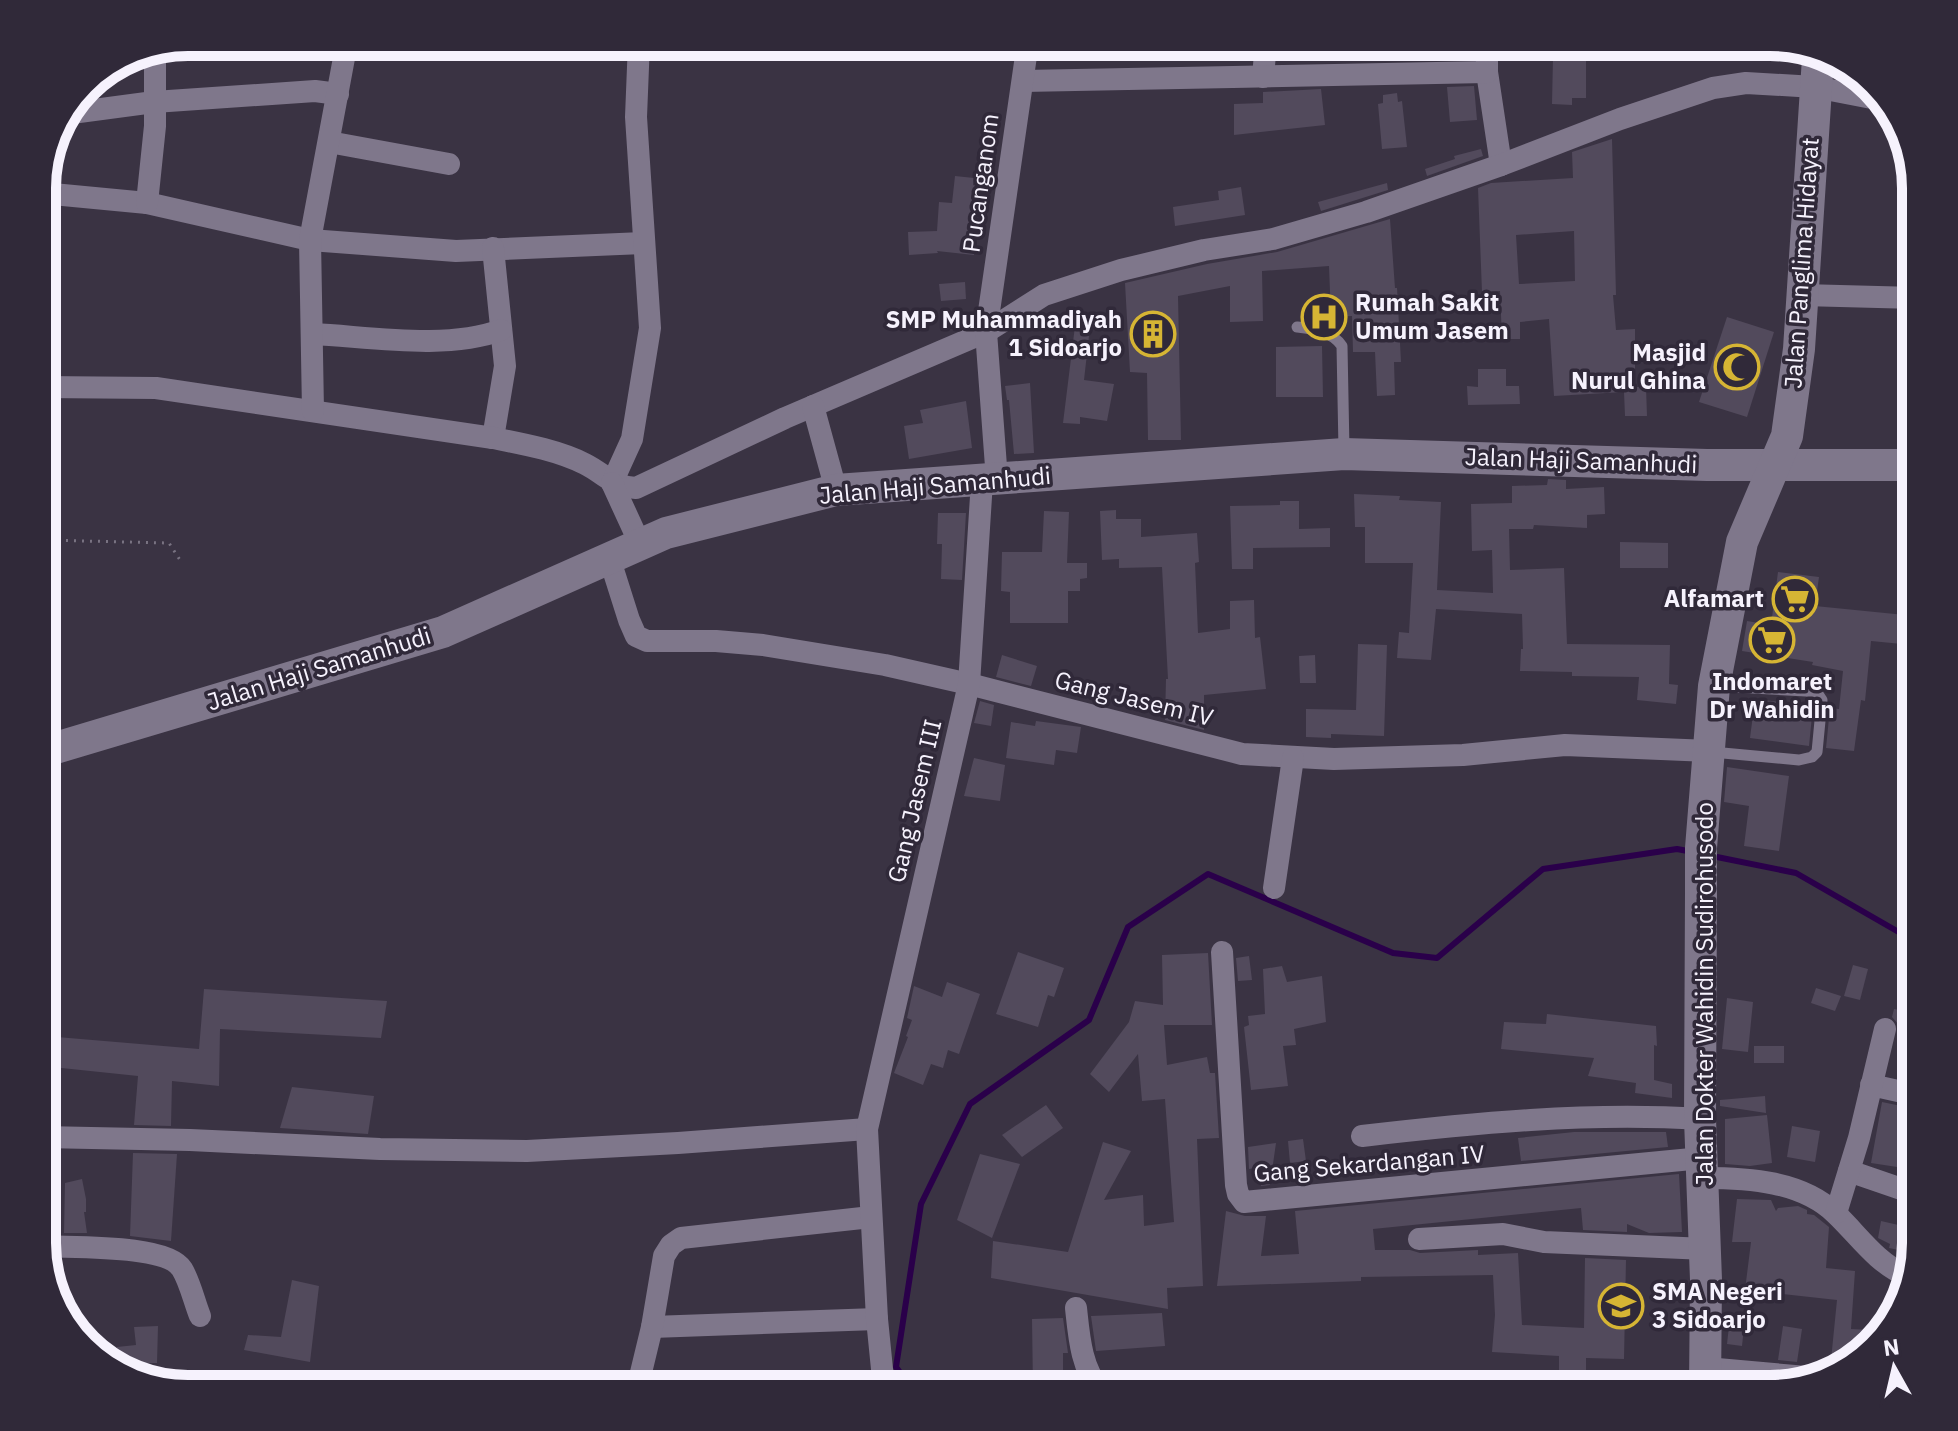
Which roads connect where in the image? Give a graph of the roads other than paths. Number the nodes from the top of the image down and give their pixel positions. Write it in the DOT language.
graph roads {
  1 [pos="345,56"];
  2 [pos="638,56"];
  3 [pos="1026,56"];
  4 [pos="1265,56"];
  5 [pos="1487,56"];
  6 [pos="155,61"];
  7 [pos="1487,72"];
  8 [pos="1816,73"];
  9 [pos="1263,77"];
  10 [pos="1023,81"];
  11 [pos="1857,90"];
  12 [pos="338,94"];
  13 [pos="154,102"];
  14 [pos="81,112"];
  15 [pos="329,142"];
  16 [pos="449,164"];
  17 [pos="1501,165"];
  18 [pos="56,194"];
  19 [pos="147,203"];
  20 [pos="310,240"];
  21 [pos="643,243"];
  22 [pos="493,248"];
  23 [pos="1802,295"];
  24 [pos="1902,298"];
  25 [pos="1297,327"];
  26 [pos="501,330"];
  27 [pos="986,332"];
  28 [pos="314,334"];
  29 [pos="56,387"];
  30 [pos="813,406"];
  31 [pos="313,411"];
  32 [pos="493,438"];
  33 [pos="1344,454"];
  34 [pos="1774,465"];
  35 [pos="1902,465"];
  36 [pos="990,481"];
  37 [pos="612,483"];
  38 [pos="836,490"];
  39 [pos="640,544"];
  40 [pos="609,557"];
  41 [pos="969,684"];
  42 [pos="1714,686"];
  43 [pos="56,748"];
  44 [pos="1709,751"];
  45 [pos="1293,758"];
  46 [pos="1274,888"];
  47 [pos="1222,952"];
  48 [pos="1885,1029"];
  49 [pos="1871,1085"];
  50 [pos="1902,1092"];
  51 [pos="1700,1119"];
  52 [pos="867,1129"];
  53 [pos="1362,1136"];
  54 [pos="56,1137"];
  55 [pos="1702,1168"];
  56 [pos="1849,1171"];
  57 [pos="1902,1189"];
  58 [pos="1836,1213"];
  59 [pos="871,1217"];
  60 [pos="1419,1239"];
  61 [pos="56,1247"];
  62 [pos="1706,1249"];
  63 [pos="1898,1271"];
  64 [pos="1076,1308"];
  65 [pos="200,1316"];
  66 [pos="877,1319"];
  67 [pos="652,1327"];
  68 [pos="640,1375"];
  69 [pos="883,1375"];
  70 [pos="1091,1375"];
  71 [pos="1705,1375"];
  1 -- 12 [label="street"];
  2 -- 21 [label="street"];
  3 -- 10 [label="street, Pucanganom"];
  4 -- 9 [label="street"];
  5 -- 7 [label="street"];
  6 -- 13 [label="street"];
  7 -- 9 [label="street"];
  7 -- 17 [label="street"];
  8 -- 11 [label="street"];
  8 -- 17 [label="street"];
  8 -- 23 [label="street, Jalan Panglima Hidayat"];
  9 -- 10 [label="street"];
  10 -- 27 [label="street, Pucanganom"];
  12 -- 13 [label="street"];
  12 -- 15 [label="street"];
  13 -- 14 [label="street"];
  13 -- 19 [label="street"];
  15 -- 16 [label="street"];
  15 -- 20 [label="street"];
  17 -- 27 [label="street"];
  18 -- 19 [label="street"];
  19 -- 20 [label="street"];
  20 -- 22 [label="street"];
  20 -- 28 [label="street"];
  21 -- 22 [label="street"];
  21 -- 37 [label="street"];
  22 -- 26 [label="street"];
  23 -- 24 [label="street"];
  23 -- 34 [label="street, Jalan Panglima Hidayat"];
  25 -- 33 [label="lane"];
  26 -- 28 [label="street"];
  26 -- 32 [label="street"];
  27 -- 30 [label="street"];
  27 -- 36 [label="street, Pucanganom"];
  28 -- 31 [label="street"];
  29 -- 31 [label="street"];
  30 -- 37 [label="street"];
  30 -- 38 [label="street"];
  31 -- 32 [label="street"];
  32 -- 37 [label="street"];
  33 -- 34 [label="street, Jalan Haji Samanhudi"];
  33 -- 36 [label="street, Jalan Haji Samanhudi"];
  34 -- 35 [label="street, Jalan Haji Samanhudi"];
  34 -- 42 [label="street, Jalan Dokter Wahidin Sudirohusodo"];
  36 -- 38 [label="street, Jalan Haji Samanhudi"];
  36 -- 41 [label="street, Gang Jasem III"];
  37 -- 39 [label="street"];
  38 -- 39 [label="street, Jalan Haji Samanhudi"];
  39 -- 40 [label="street, Jalan Haji Samanhudi"];
  40 -- 41 [label="street, Gang Jasem IV"];
  40 -- 43 [label="street, Jalan Haji Samanhudi"];
  41 -- 45 [label="street, Gang Jasem IV"];
  41 -- 52 [label="street, Gang Jasem III"];
  42 -- 44 [label="street, Jalan Dokter Wahidin Sudirohusodo"];
  42 -- 44 [label="lane"];
  44 -- 45 [label="street, Gang Jasem IV"];
  44 -- 51 [label="street, Jalan Dokter Wahidin Sudirohusodo"];
  45 -- 46 [label="street"];
  47 -- 55 [label="street, Gang Sekardangan IV"];
  48 -- 49 [label="street"];
  49 -- 50 [label="street"];
  49 -- 56 [label="street"];
  51 -- 53 [label="street"];
  51 -- 55 [label="street, Jalan Dokter Wahidin Sudirohusodo"];
  52 -- 54 [label="street"];
  52 -- 59 [label="street, Gang Jasem III"];
  55 -- 58 [label="street"];
  55 -- 62 [label="street, Jalan Dokter Wahidin Sudirohusodo"];
  56 -- 57 [label="street"];
  56 -- 58 [label="street"];
  58 -- 63 [label="street"];
  59 -- 66 [label="street, Gang Jasem III"];
  59 -- 67 [label="street"];
  60 -- 62 [label="street"];
  61 -- 65 [label="street"];
  62 -- 71 [label="street, Jalan Dokter Wahidin Sudirohusodo"];
  64 -- 70 [label="street"];
  66 -- 67 [label="street"];
  66 -- 69 [label="street, Gang Jasem III"];
  67 -- 68 [label="street"];
}
